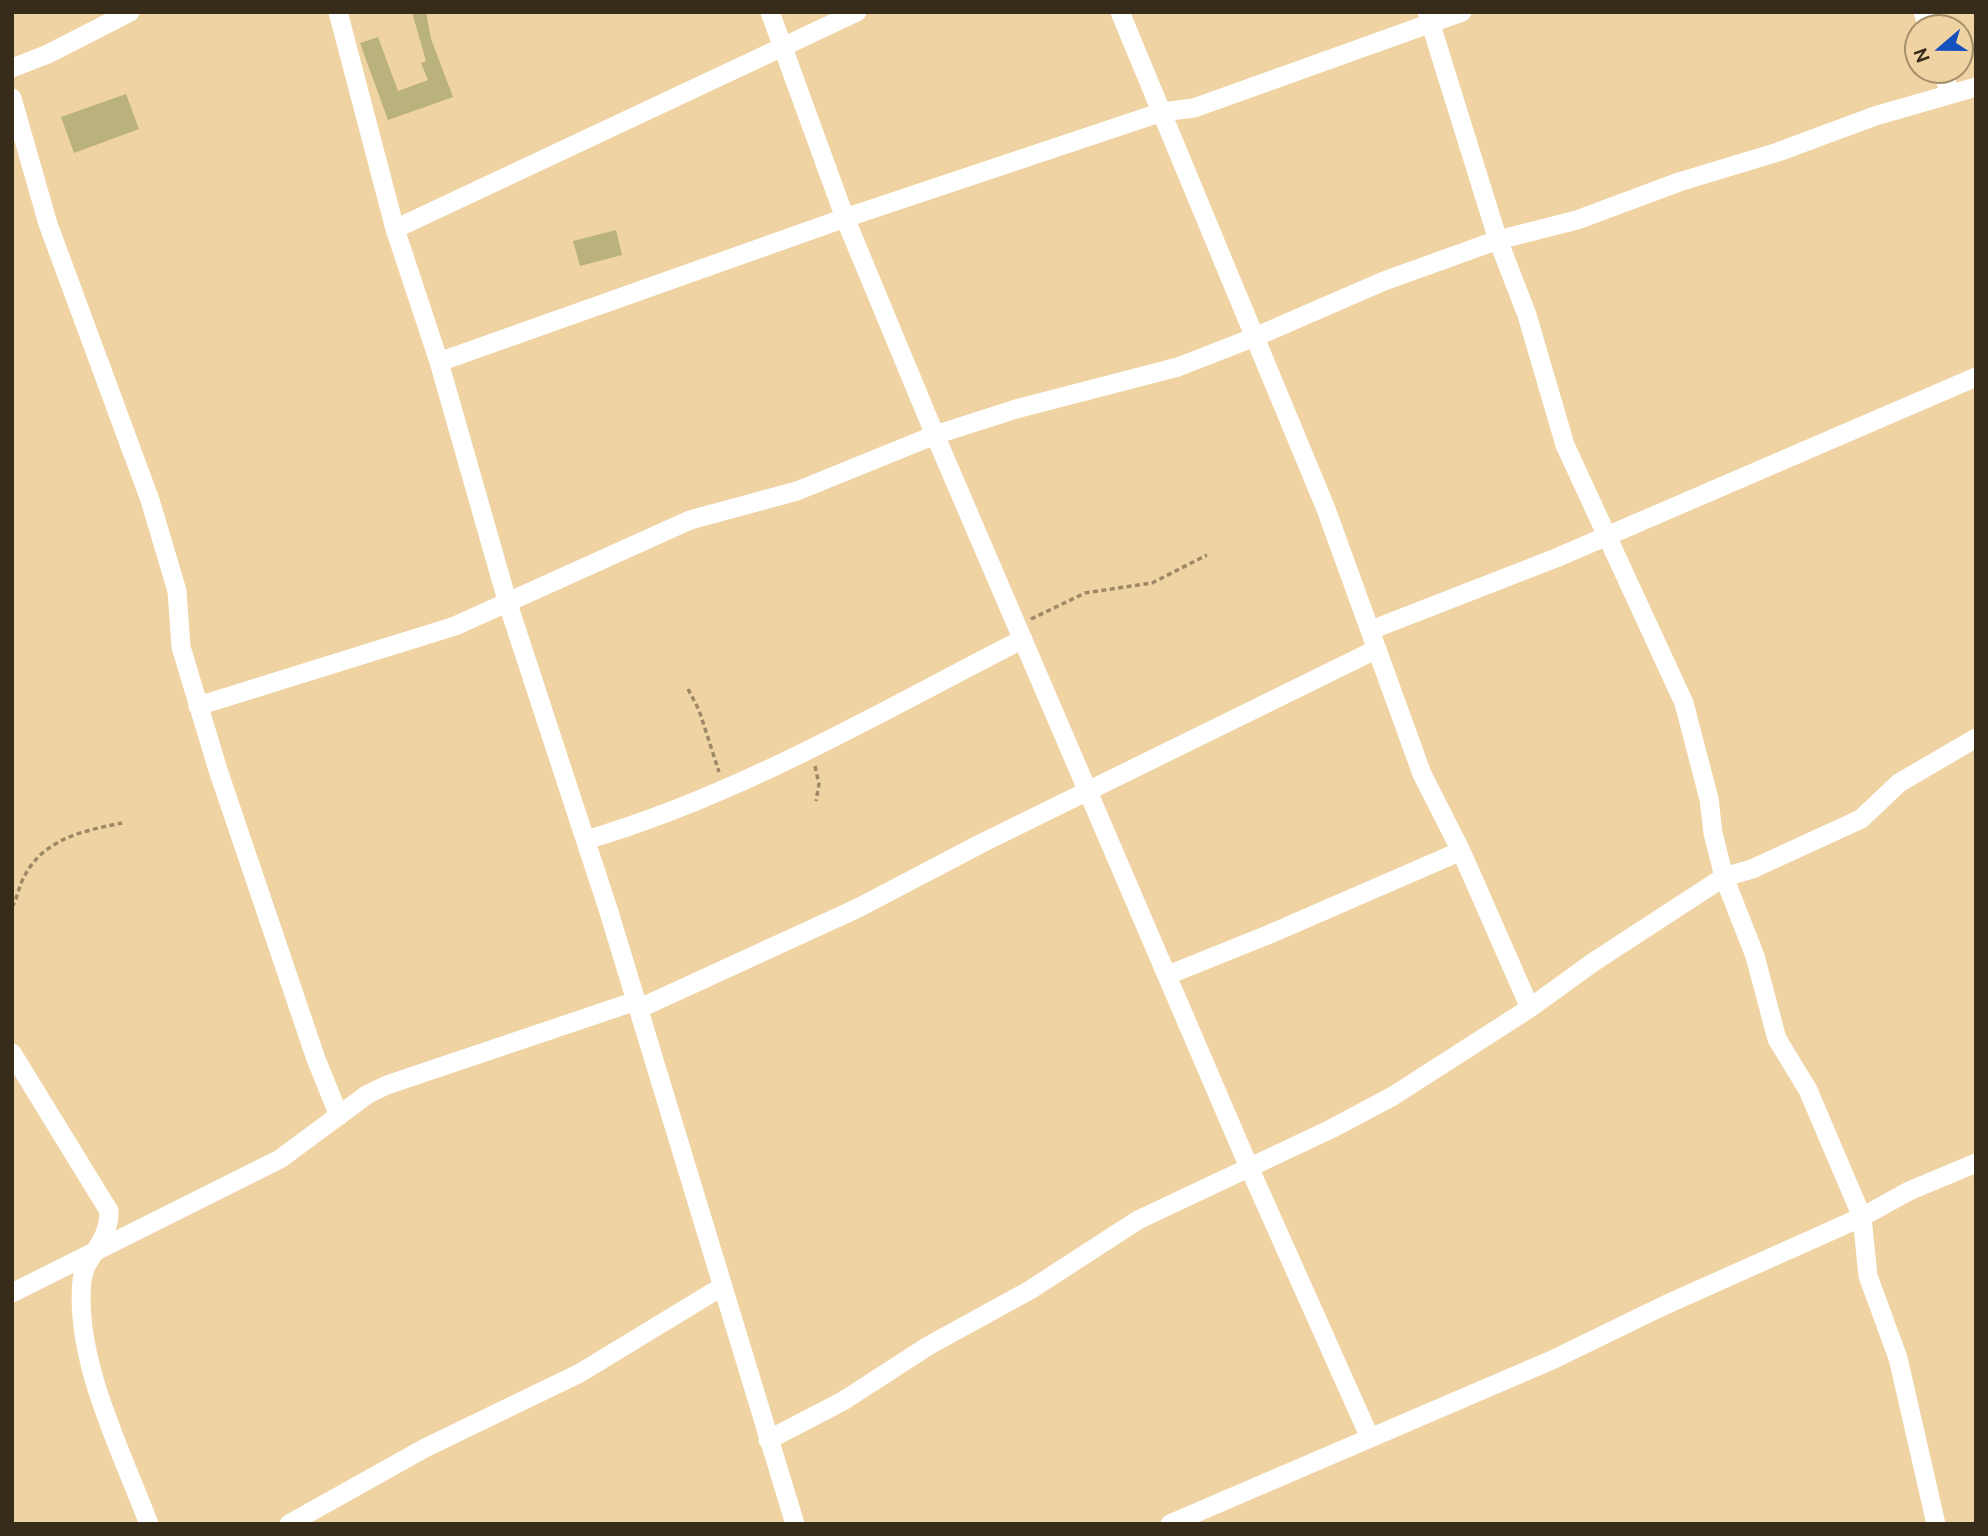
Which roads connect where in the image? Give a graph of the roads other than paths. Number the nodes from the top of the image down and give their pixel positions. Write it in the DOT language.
graph roads {
  1 [pos="130,12"];
  2 [pos="338,12"];
  3 [pos="771,12"];
  4 [pos="857,12"];
  5 [pos="1120,12"];
  6 [pos="1462,12"];
  7 [pos="1429,19"];
  8 [pos="784,46"];
  9 [pos="12,68"];
  10 [pos="1947,84"];
  11 [pos="1976,87"];
  12 [pos="1950,94"];
  13 [pos="12,98"];
  14 [pos="1162,112"];
  15 [pos="845,218"];
  16 [pos="395,229"];
  17 [pos="1498,240"];
  18 [pos="1255,337"];
  19 [pos="439,362"];
  20 [pos="1976,377"];
  21 [pos="935,435"];
  22 [pos="1607,536"];
  23 [pos="509,604"];
  24 [pos="1020,632"];
  25 [pos="1374,639"];
  26 [pos="198,706"];
  27 [pos="1976,737"];
  28 [pos="1089,792"];
  29 [pos="586,840"];
  30 [pos="1461,852"];
  31 [pos="1724,877"];
  32 [pos="1168,975"];
  33 [pos="637,1005"];
  34 [pos="1530,1009"];
  35 [pos="12,1053"];
  36 [pos="339,1116"];
  37 [pos="1976,1163"];
  38 [pos="1250,1167"];
  39 [pos="1862,1217"];
  40 [pos="98,1249"];
  41 [pos="723,1286"];
  42 [pos="12,1293"];
  43 [pos="1370,1438"];
  44 [pos="768,1440"];
  45 [pos="149,1524"];
  46 [pos="289,1524"];
  47 [pos="795,1524"];
  48 [pos="1170,1524"];
  49 [pos="1936,1524"];
  1 -- 9 [label="street"];
  2 -- 16 [label="street"];
  3 -- 8 [label="street"];
  4 -- 8 [label="street"];
  5 -- 14 [label="street"];
  6 -- 7 [label="street"];
  7 -- 14 [label="street"];
  7 -- 17 [label="street"];
  8 -- 15 [label="street"];
  8 -- 16 [label="street"];
  10 -- 12 [label="street"];
  11 -- 12 [label="street"];
  12 -- 17 [label="street"];
  13 -- 26 [label="street"];
  14 -- 15 [label="street"];
  14 -- 18 [label="street"];
  15 -- 19 [label="street"];
  15 -- 21 [label="street"];
  16 -- 19 [label="street"];
  17 -- 18 [label="street"];
  17 -- 22 [label="street"];
  18 -- 21 [label="street"];
  18 -- 25 [label="street"];
  19 -- 23 [label="street"];
  20 -- 22 [label="street"];
  21 -- 23 [label="street"];
  21 -- 24 [label="street"];
  22 -- 25 [label="street"];
  22 -- 31 [label="street"];
  23 -- 26 [label="street"];
  23 -- 29 [label="street"];
  24 -- 28 [label="street"];
  24 -- 29 [label="street"];
  25 -- 28 [label="street"];
  25 -- 30 [label="street"];
  26 -- 36 [label="street"];
  27 -- 31 [label="street"];
  28 -- 32 [label="street"];
  28 -- 33 [label="street"];
  29 -- 33 [label="street"];
  30 -- 32 [label="street"];
  30 -- 34 [label="street"];
  31 -- 34 [label="street"];
  31 -- 39 [label="street"];
  32 -- 38 [label="street"];
  33 -- 36 [label="street"];
  33 -- 41 [label="street"];
  34 -- 38 [label="street"];
  35 -- 40 [label="street"];
  36 -- 40 [label="street"];
  37 -- 39 [label="street"];
  38 -- 43 [label="street"];
  38 -- 44 [label="street"];
  39 -- 43 [label="street"];
  39 -- 49 [label="street"];
  40 -- 42 [label="street"];
  40 -- 45 [label="street"];
  41 -- 44 [label="street"];
  41 -- 46 [label="street"];
  43 -- 48 [label="street"];
  44 -- 47 [label="street"];
}
